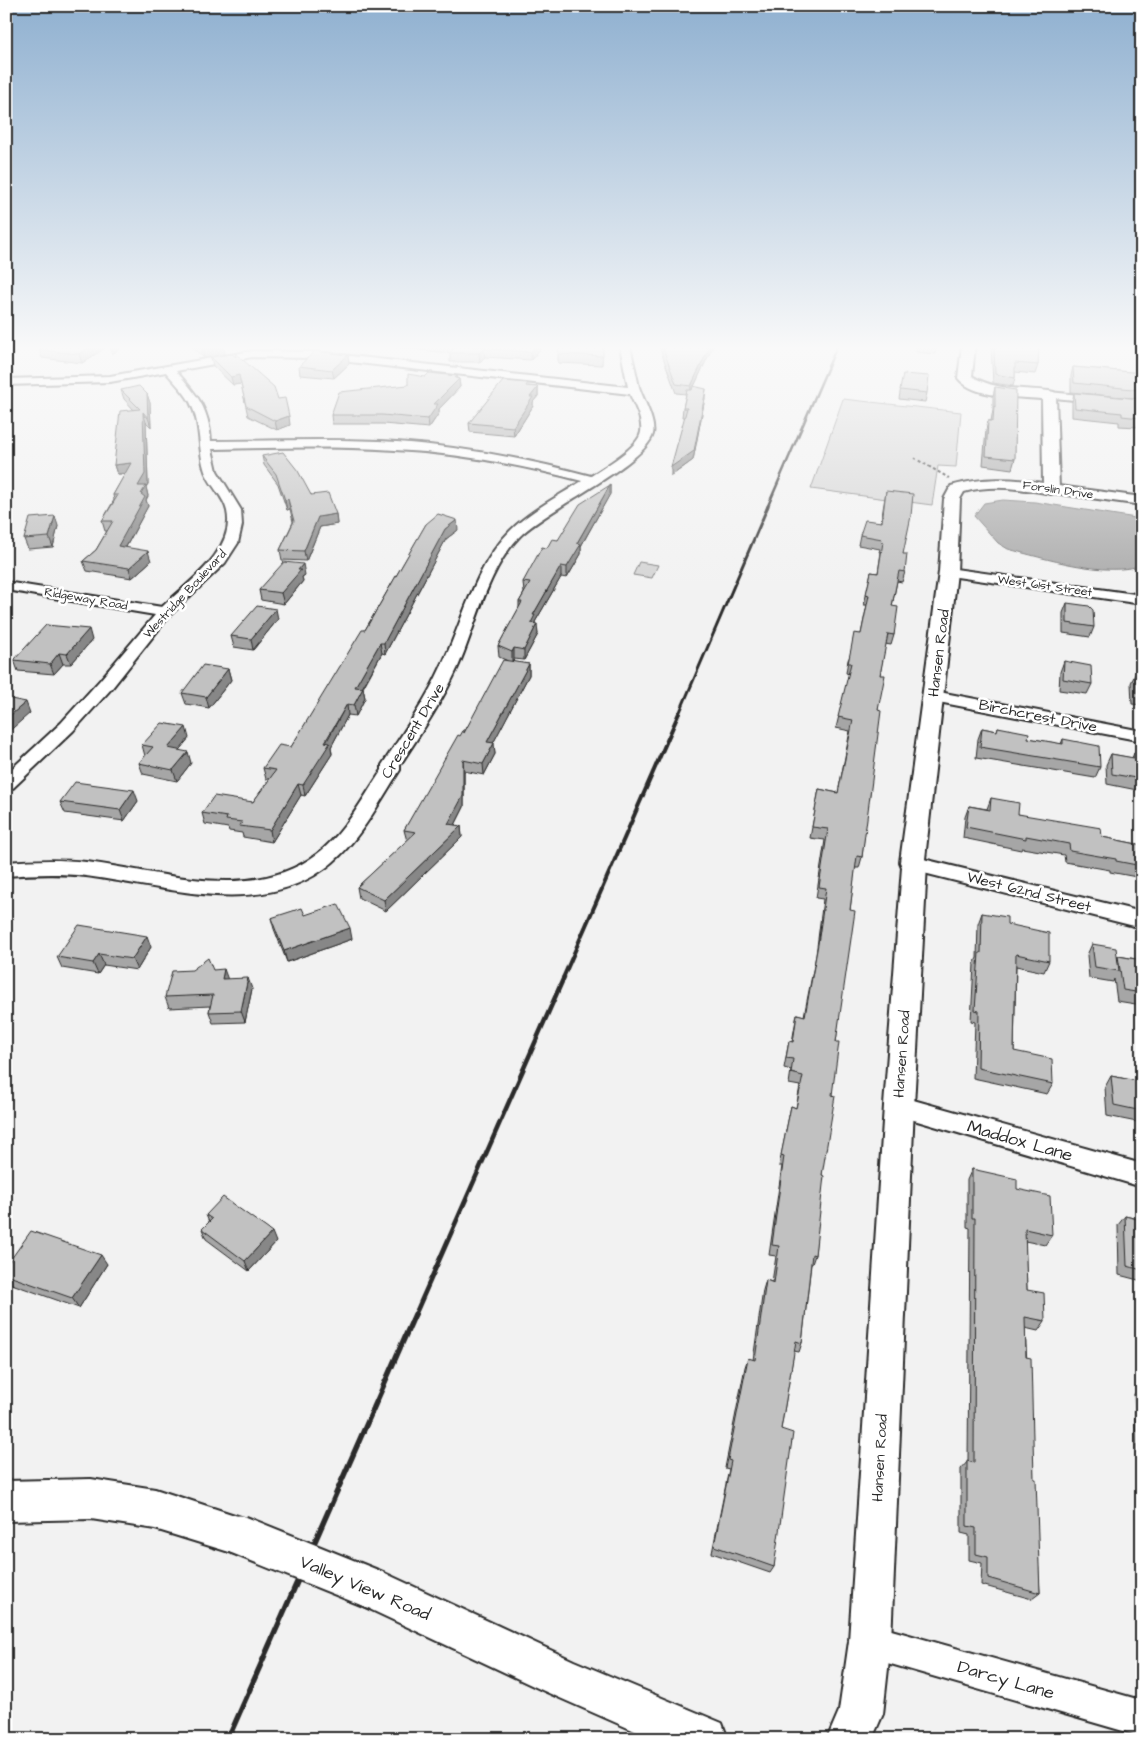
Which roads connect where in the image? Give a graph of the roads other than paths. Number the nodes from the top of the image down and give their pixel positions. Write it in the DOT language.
graph roads {
  1 [pos="204,427"];
  2 [pos="646,427"];
  3 [pos="1050,427"];
  4 [pos="205,445"];
  5 [pos="592,480"];
  6 [pos="964,482"];
  7 [pos="1051,489"];
  8 [pos="1142,501"];
  9 [pos="948,572"];
  10 [pos="6,586"];
  11 [pos="1142,600"];
  12 [pos="165,612"];
  13 [pos="934,696"];
  14 [pos="1142,736"];
  15 [pos="6,784"];
  16 [pos="915,864"];
  17 [pos="6,869"];
  18 [pos="1142,920"];
  19 [pos="899,1106"];
  20 [pos="1142,1176"];
  21 [pos="6,1501"];
  22 [pos="870,1641"];
  23 [pos="1142,1716"];
  24 [pos="706,1739"];
  25 [pos="849,1739"];
  1 -- 4 [label="street, Westridge Boulevard"];
  2 -- 5 [label="street, Crescent Drive"];
  3 -- 7 [label="street"];
  4 -- 5 [label="street"];
  4 -- 12 [label="street, Westridge Boulevard"];
  5 -- 17 [label="street, Crescent Drive"];
  6 -- 7 [label="street, Forslin Drive"];
  6 -- 9 [label="street, Hansen Road"];
  7 -- 8 [label="street, Forslin Drive"];
  9 -- 11 [label="street, West 61st Street"];
  9 -- 13 [label="street, Hansen Road"];
  10 -- 12 [label="street, Ridgeway Road"];
  12 -- 15 [label="street, Westridge Boulevard"];
  13 -- 14 [label="street, Birchcrest Drive"];
  13 -- 16 [label="street, Hansen Road"];
  16 -- 18 [label="street, West 62nd Street"];
  16 -- 19 [label="street, Hansen Road"];
  19 -- 20 [label="street, Maddox Lane"];
  19 -- 22 [label="street, Hansen Road"];
  21 -- 24 [label="street, Valley View Road, bridge"];
  22 -- 23 [label="street, Darcy Lane"];
  22 -- 25 [label="street"];
}
